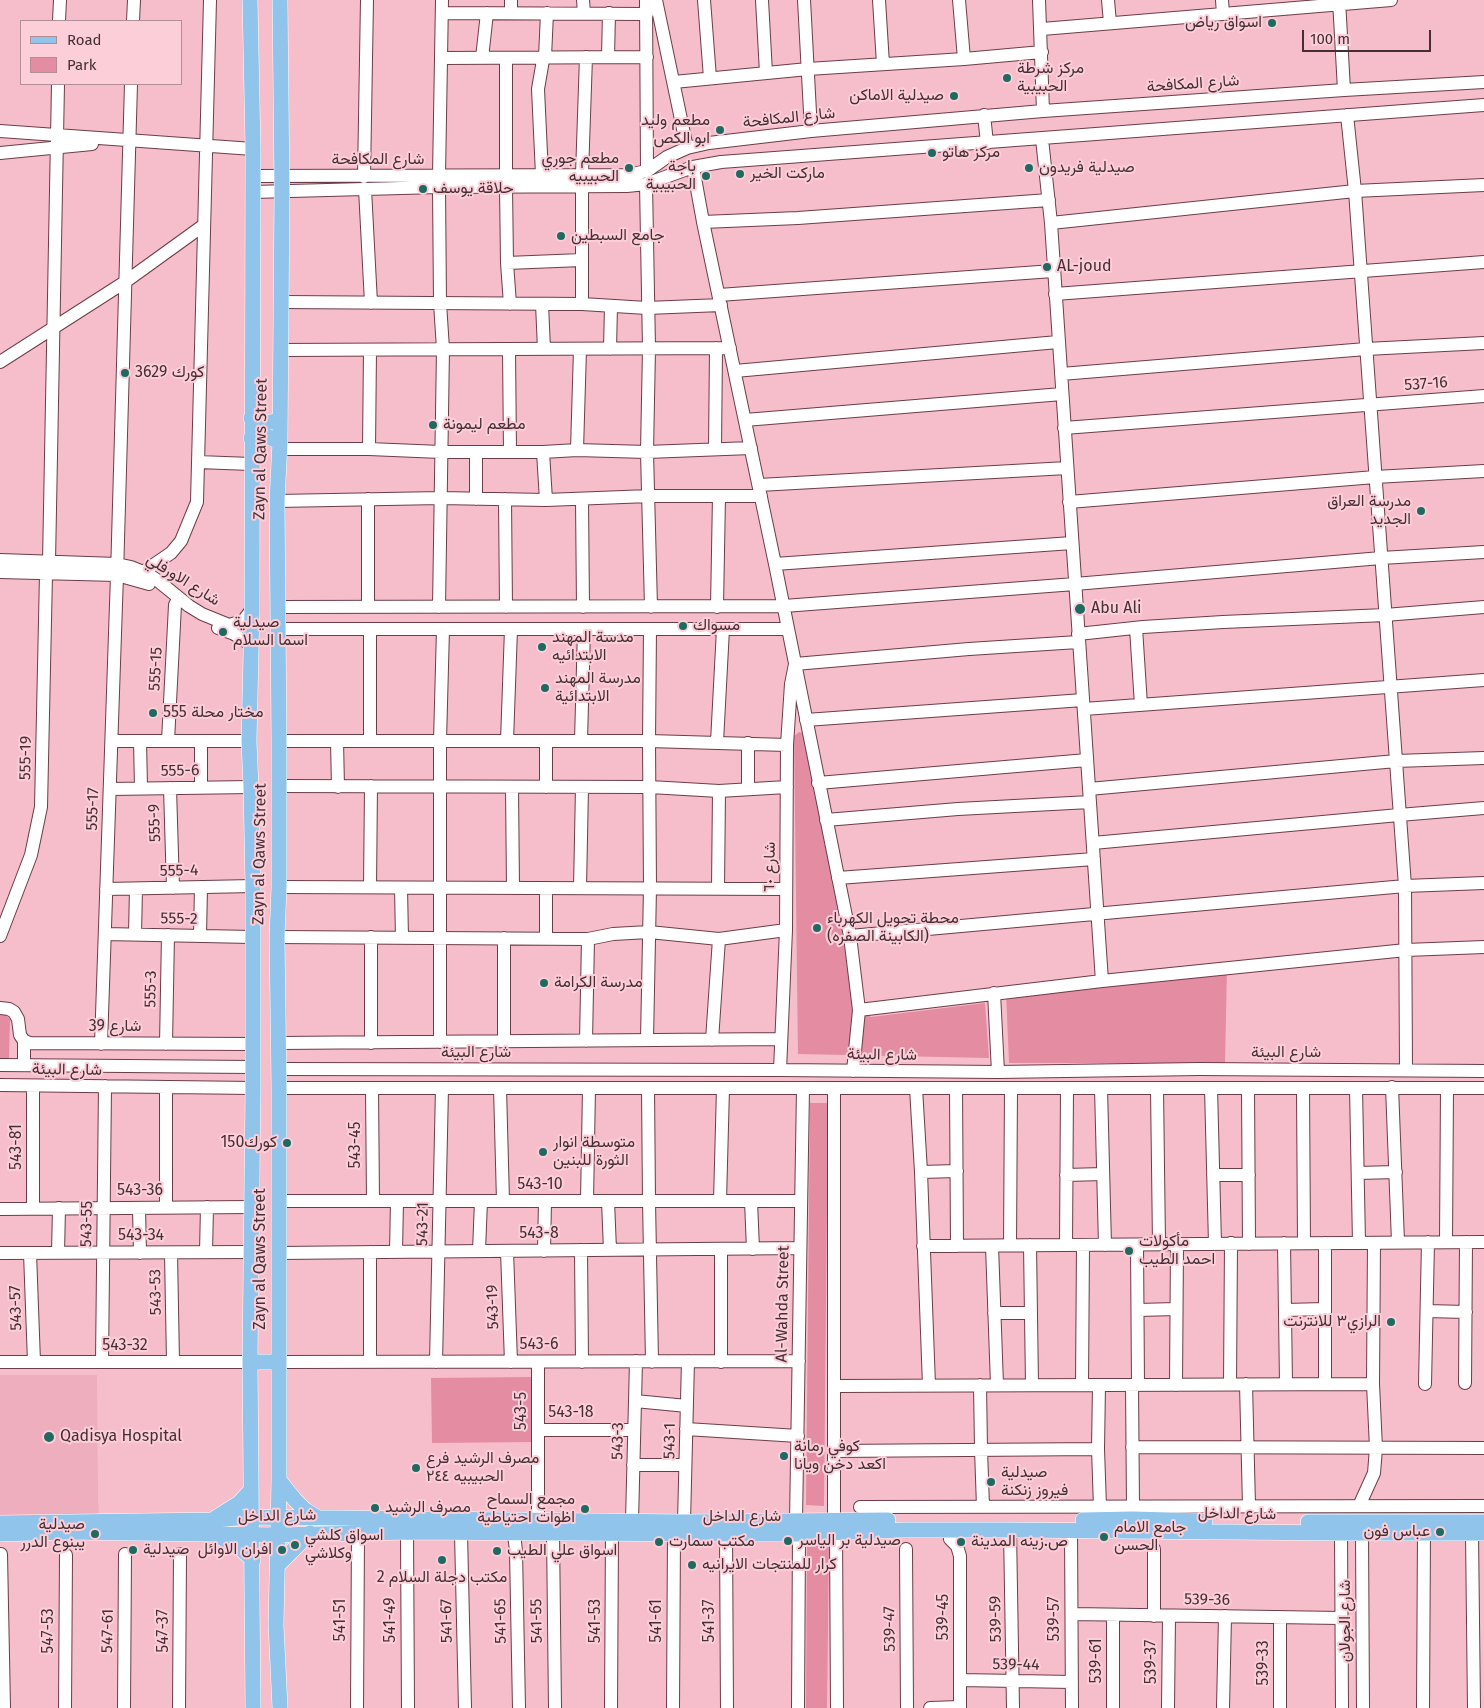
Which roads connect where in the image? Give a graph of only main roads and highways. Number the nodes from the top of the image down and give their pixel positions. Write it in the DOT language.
graph roads {
  1 [pos="250,0"];
  2 [pos="280,0"];
  3 [pos="251,418"];
  4 [pos="280,420"];
  5 [pos="251,438"];
  6 [pos="280,445"];
  7 [pos="252,822"];
  8 [pos="279,825"];
  9 [pos="279,852"];
  10 [pos="252,853"];
  11 [pos="252,1148"];
  12 [pos="279,1148"];
  13 [pos="250,1362"];
  14 [pos="279,1362"];
  15 [pos="279,1480"];
  16 [pos="251,1490"];
  17 [pos="251,1517"];
  18 [pos="279,1518"];
  19 [pos="318,1518"];
  20 [pos="951,1519"];
  21 [pos="1484,1522"];
  22 [pos="0,1523"];
  23 [pos="212,1527"];
  24 [pos="679,1528"];
  25 [pos="797,1528"];
  26 [pos="310,1533"];
  27 [pos="1478,1533"];
  28 [pos="0,1534"];
  29 [pos="252,1535"];
  30 [pos="278,1535"];
  31 [pos="253,1560"];
  32 [pos="277,1566"];
  33 [pos="253,1708"];
  34 [pos="280,1708"];
  1 -- 3 [label="main road, Zayn al Qaws Street"];
  2 -- 4 [label="main road, Zayn al Qaws Street"];
  3 -- 4 [label="main road"];
  3 -- 5 [label="main road, Zayn al Qaws Street"];
  4 -- 6 [label="main road, Zayn al Qaws Street"];
  5 -- 6 [label="main road"];
  5 -- 7 [label="main road, Zayn al Qaws Street"];
  6 -- 8 [label="main road, Zayn al Qaws Street"];
  7 -- 8 [label="main road"];
  7 -- 10 [label="main road, Zayn al Qaws Street"];
  8 -- 9 [label="main road, Zayn al Qaws Street"];
  9 -- 10 [label="main road"];
  9 -- 12 [label="main road, Zayn al Qaws Street"];
  10 -- 11 [label="main road, Zayn al Qaws Street"];
  11 -- 12 [label="main road"];
  11 -- 13 [label="main road, Zayn al Qaws Street"];
  12 -- 14 [label="main road, Zayn al Qaws Street"];
  13 -- 14 [label="main road"];
  13 -- 16 [label="main road, Zayn al Qaws Street"];
  14 -- 15 [label="main road, Zayn al Qaws Street"];
  15 -- 18 [label="main road, Zayn al Qaws Street"];
  15 -- 19 [label="main road"];
  16 -- 17 [label="main road, Zayn al Qaws Street"];
  16 -- 23 [label="main road"];
  17 -- 18 [label="main road, شارع الداخل"];
  17 -- 23 [label="main road, شارع الداخل"];
  17 -- 29 [label="main road, Zayn al Qaws Street"];
  18 -- 19 [label="main road, شارع الداخل"];
  18 -- 30 [label="main road, Zayn al Qaws Street"];
  19 -- 24 [label="main road, شارع الداخل"];
  20 -- 21 [label="main road, شارع الداخل"];
  20 -- 25 [label="main road, شارع الداخل"];
  20 -- 27 [label="main road, شارع الداخل"];
  22 -- 23 [label="main road, شارع الداخل"];
  23 -- 28 [label="main road, شارع الداخل"];
  23 -- 29 [label="main road, شارع الداخل"];
  23 -- 31 [label="main road"];
  24 -- 25 [label="main road, شارع الداخل"];
  24 -- 25 [label="main road, شارع الداخل"];
  24 -- 26 [label="main road, شارع الداخل"];
  26 -- 30 [label="main road, شارع الداخل"];
  26 -- 32 [label="main road"];
  29 -- 30 [label="main road, شارع الداخل"];
  29 -- 31 [label="main road, Zayn al Qaws Street"];
  30 -- 32 [label="main road, Zayn al Qaws Street"];
  31 -- 33 [label="main road, Zayn al Qaws Street"];
  32 -- 34 [label="main road, Zayn al Qaws Street"];
}
